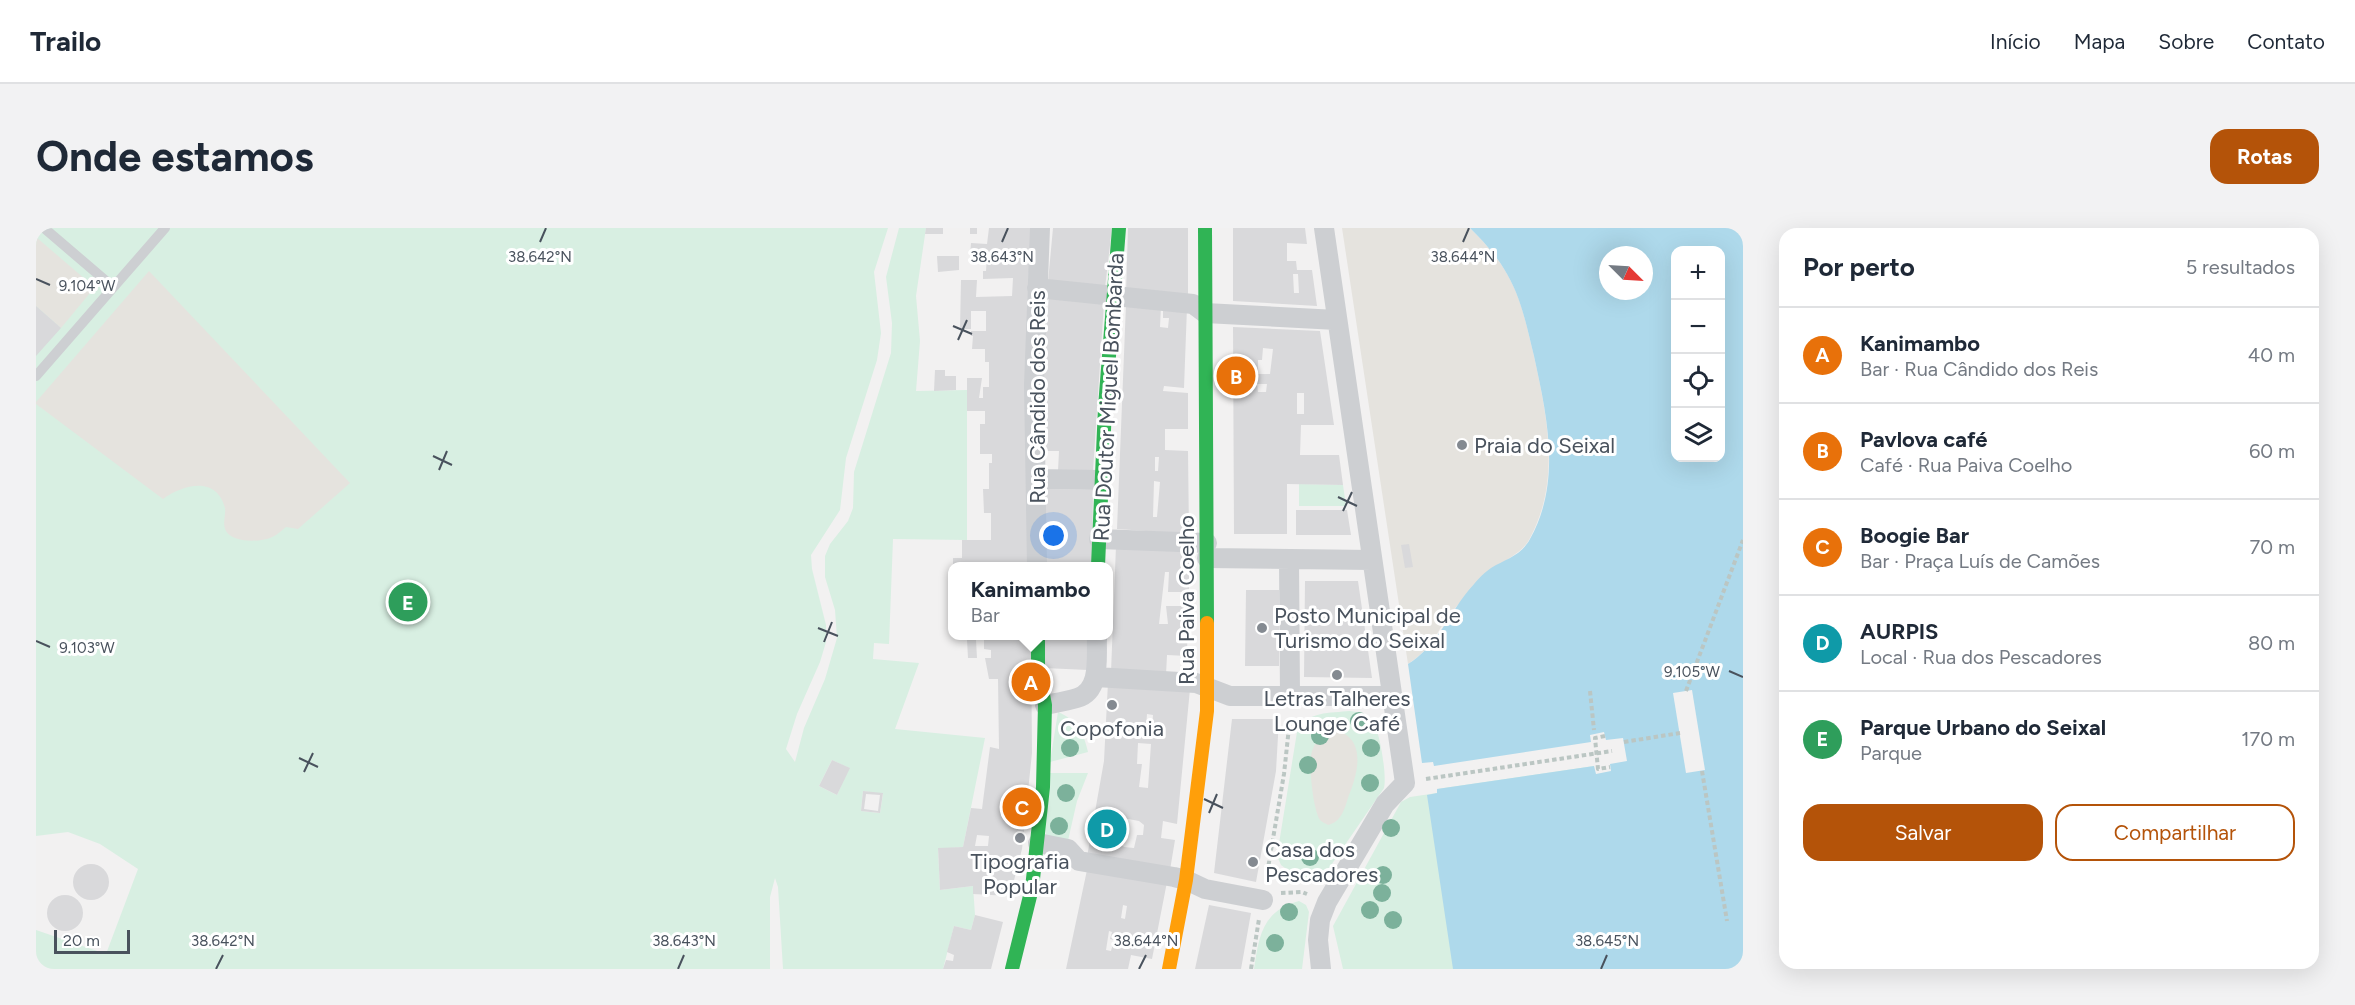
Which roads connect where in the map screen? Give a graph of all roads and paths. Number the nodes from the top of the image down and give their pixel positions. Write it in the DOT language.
graph roads {
  1 [pos="44,228"];
  2 [pos="165,228"];
  3 [pos="1040,228"];
  4 [pos="1119,228"];
  5 [pos="1205,228"];
  6 [pos="1324,228"];
  7 [pos="113,287"];
  8 [pos="1037,288"];
  9 [pos="1113,297"];
  10 [pos="1205,313"];
  11 [pos="1338,320"];
  12 [pos="36,376"];
  13 [pos="1036,479"];
  14 [pos="1101,480"];
  15 [pos="1099,539"];
  16 [pos="1743,540"];
  17 [pos="1207,551"];
  18 [pos="1289,559"];
  19 [pos="1372,560"];
  20 [pos="1037,562"];
  21 [pos="1098,562"];
  22 [pos="1038,640"];
  23 [pos="1097,640"];
  24 [pos="1096,677"];
  25 [pos="1208,687"];
  26 [pos="1590,691"];
  27 [pos="1686,691"];
  28 [pos="1290,696"];
  29 [pos="1392,696"];
  30 [pos="1045,705"];
  31 [pos="1594,730"];
  32 [pos="1680,733"];
  33 [pos="1605,736"];
  34 [pos="1624,742"];
  35 [pos="1612,751"];
  36 [pos="1597,753"];
  37 [pos="1610,767"];
  38 [pos="1702,771"];
  39 [pos="1405,783"];
  40 [pos="1038,843"];
  41 [pos="1186,880"];
  42 [pos="1263,900"];
  43 [pos="1327,902"];
  44 [pos="1727,921"];
  45 [pos="1012,969"];
  46 [pos="1169,969"];
  47 [pos="1251,969"];
  48 [pos="1321,969"];
  1 -- 7 [label="lane"];
  2 -- 7 [label="lane"];
  3 -- 8 [label="street, Rua Cândido dos Reis"];
  4 -- 9 [label="street, Rua Doutor Miguel Bombarda"];
  5 -- 10 [label="street, Rua Paiva Coelho"];
  6 -- 11 [label="street"];
  7 -- 12 [label="lane"];
  8 -- 9 [label="street"];
  8 -- 13 [label="street, Rua Cândido dos Reis"];
  9 -- 10 [label="street"];
  9 -- 14 [label="street, Rua Doutor Miguel Bombarda"];
  10 -- 11 [label="street"];
  10 -- 17 [label="street, Rua Paiva Coelho"];
  11 -- 19 [label="street"];
  13 -- 14 [label="street"];
  13 -- 20 [label="street, Rua Cândido dos Reis"];
  14 -- 15 [label="street, Rua Doutor Miguel Bombarda"];
  15 -- 17 [label="street"];
  15 -- 21 [label="street, Rua Doutor Miguel Bombarda"];
  16 -- 27 [label="path"];
  17 -- 18 [label="street"];
  17 -- 25 [label="street, Rua Paiva Coelho"];
  18 -- 19 [label="street"];
  18 -- 28 [label="street"];
  19 -- 29 [label="street"];
  22 -- 30 [label="street"];
  23 -- 24 [label="street"];
  24 -- 25 [label="street"];
  24 -- 30 [label="street"];
  25 -- 28 [label="street"];
  25 -- 41 [label="street, Rua Paiva Coelho"];
  26 -- 31 [label="path"];
  28 -- 29 [label="street"];
  28 -- 42 [label="path"];
  29 -- 39 [label="street"];
  30 -- 40 [label="street"];
  32 -- 34 [label="path"];
  33 -- 36 [label="path"];
  35 -- 36 [label="path"];
  36 -- 37 [label="path"];
  36 -- 39 [label="path"];
  38 -- 44 [label="path"];
  39 -- 43 [label="street"];
  40 -- 41 [label="street"];
  40 -- 45 [label="street"];
  41 -- 42 [label="street"];
  41 -- 46 [label="street, Rua Paiva Coelho"];
  42 -- 43 [label="path"];
  42 -- 47 [label="path"];
  43 -- 48 [label="street"];
}
